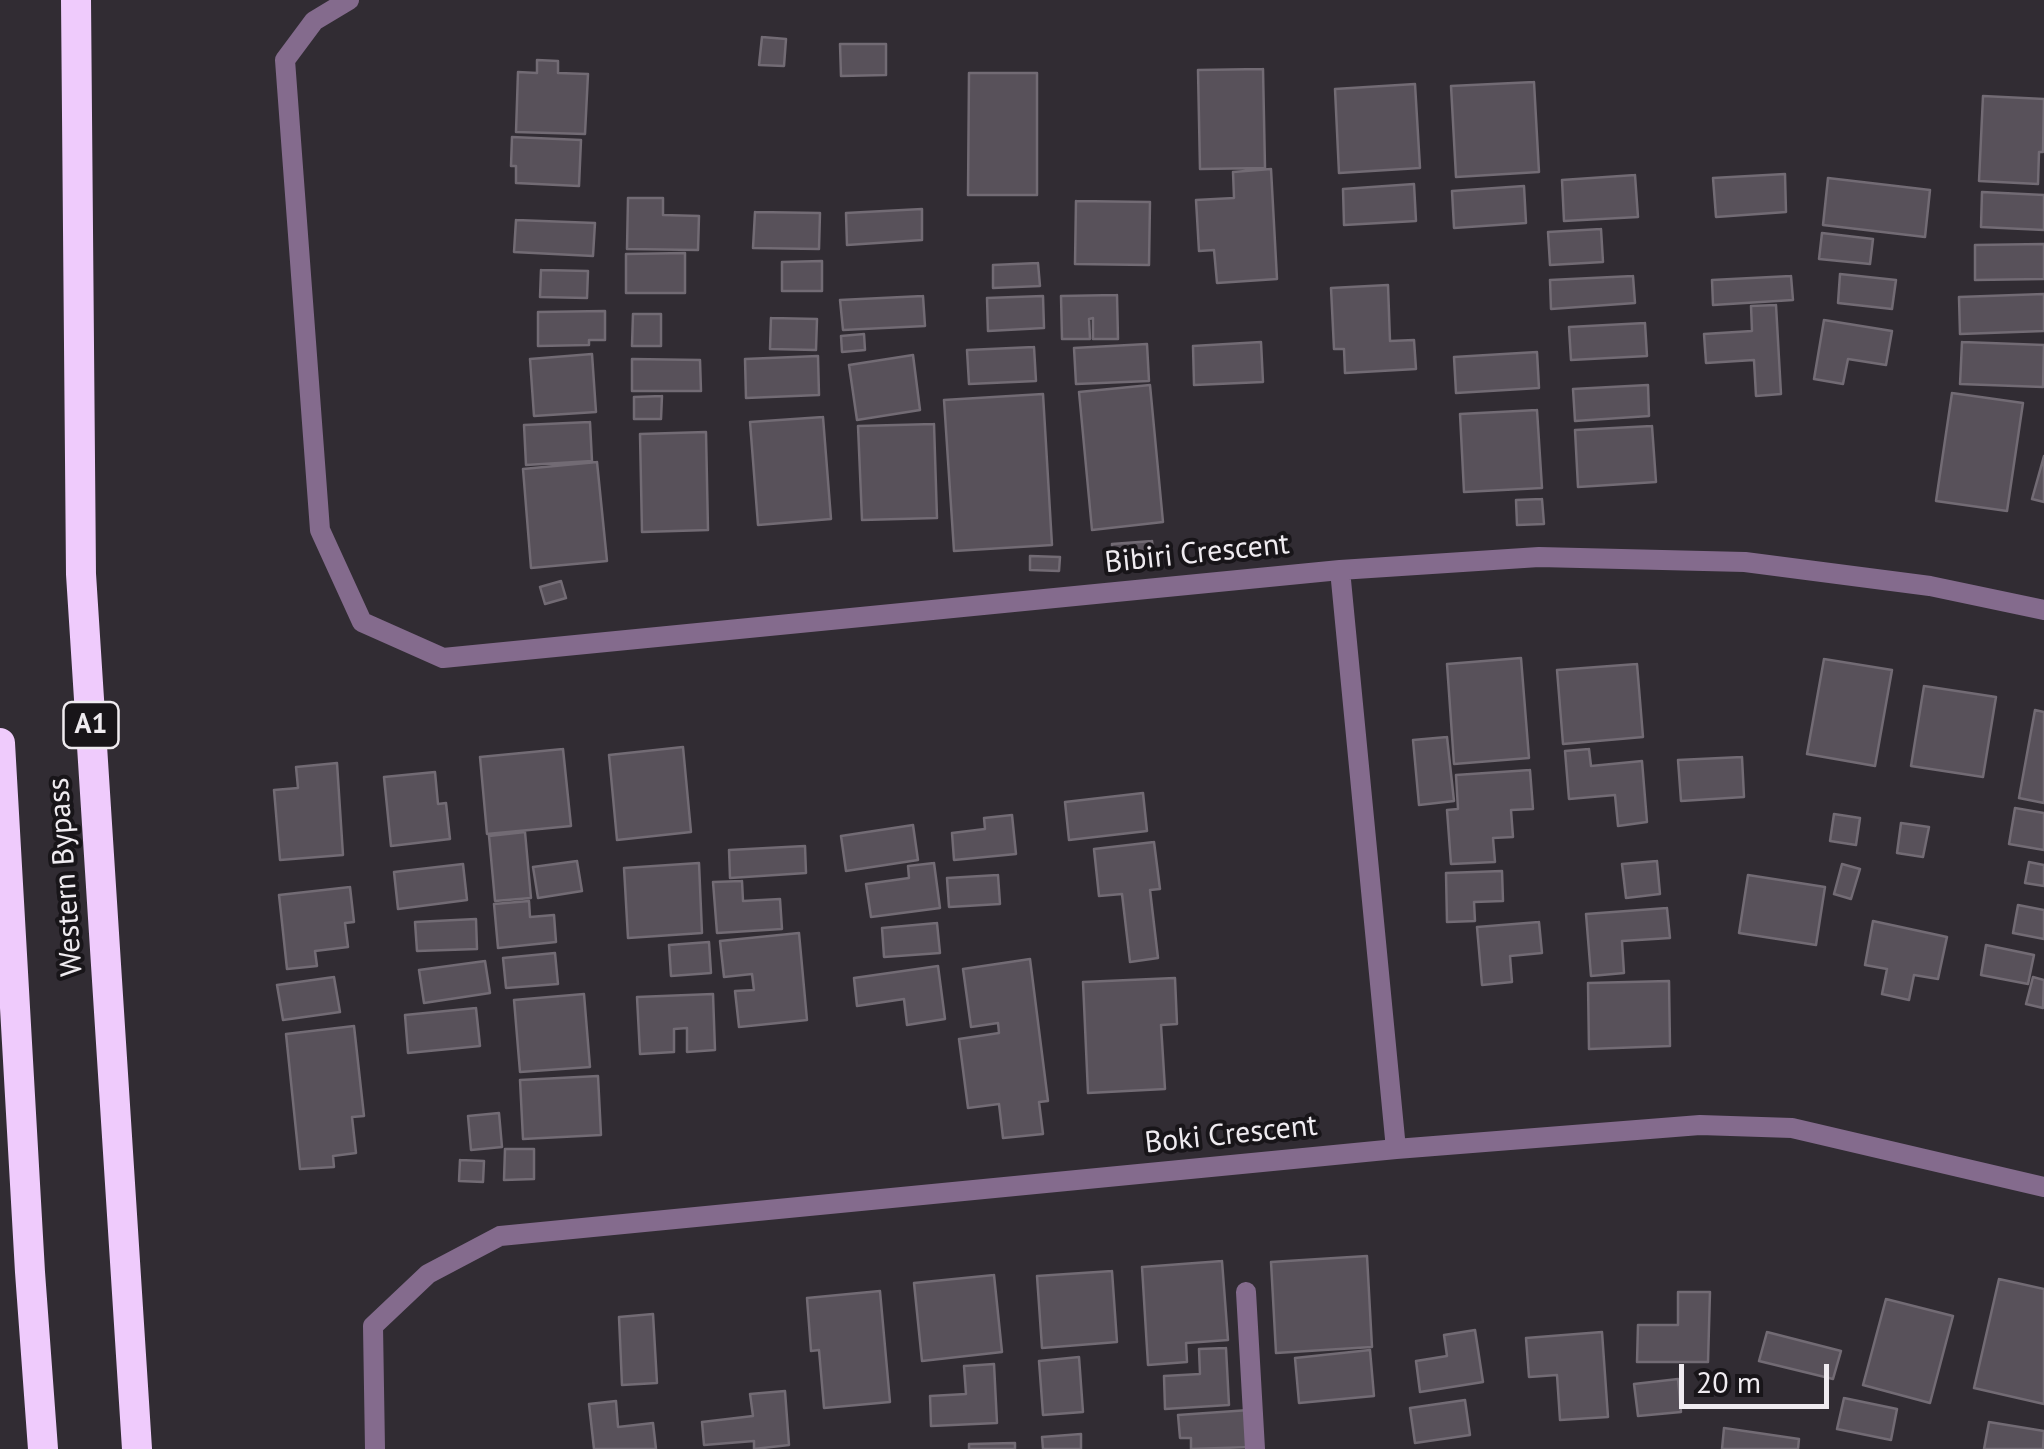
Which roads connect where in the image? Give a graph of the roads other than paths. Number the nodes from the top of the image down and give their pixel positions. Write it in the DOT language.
graph roads {
  1 [pos="76,0"];
  2 [pos="349,0"];
  3 [pos="1340,570"];
  4 [pos="2044,610"];
  5 [pos="0,743"];
  6 [pos="1396,1149"];
  7 [pos="2044,1188"];
  8 [pos="1246,1292"];
  9 [pos="43,1449"];
  10 [pos="137,1449"];
  11 [pos="376,1449"];
  12 [pos="1255,1449"];
  1 -- 10 [label="highway, Western Bypass / A1"];
  2 -- 3 [label="street, Bibiri Crescent"];
  3 -- 4 [label="street, Bibiri Crescent"];
  3 -- 6 [label="street"];
  5 -- 9 [label="highway, Western Bypass"];
  6 -- 7 [label="street, Boki Crescent"];
  6 -- 11 [label="street, Boki Crescent"];
  8 -- 12 [label="street"];
}
